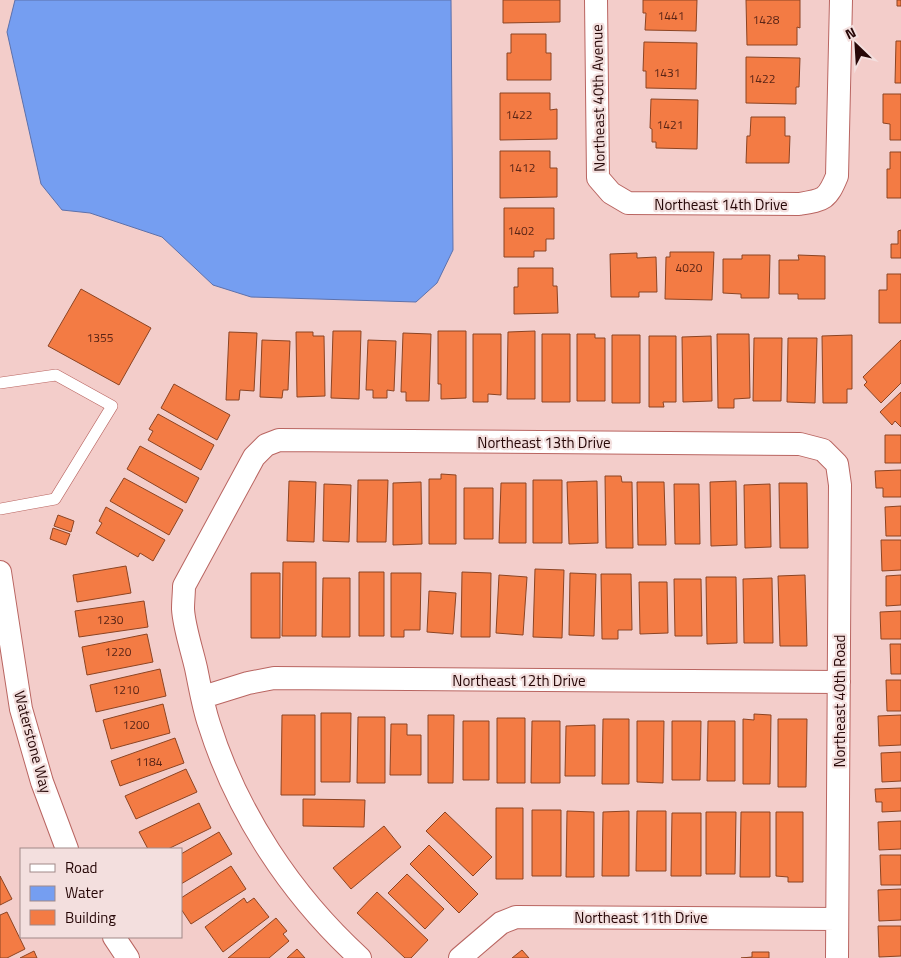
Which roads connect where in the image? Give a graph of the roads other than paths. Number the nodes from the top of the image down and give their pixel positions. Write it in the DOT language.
graph roads {
  1 [pos="596,0"];
  2 [pos="840,0"];
  3 [pos="611,193"];
  4 [pos="0,383"];
  5 [pos="823,450"];
  6 [pos="0,509"];
  7 [pos="0,572"];
  8 [pos="6,652"];
  9 [pos="8,680"];
  10 [pos="839,682"];
  11 [pos="203,697"];
  12 [pos="67,848"];
  13 [pos="837,919"];
  14 [pos="115,938"];
  15 [pos="128,958"];
  16 [pos="360,958"];
  17 [pos="460,958"];
  18 [pos="837,958"];
  1 -- 3 [label="street, Northeast 40th Avenue"];
  2 -- 3 [label="street, Northeast 14th Drive"];
  4 -- 6 [label="lane"];
  5 -- 10 [label="street, Northeast 40th Road"];
  5 -- 11 [label="street, Northeast 13th Drive"];
  7 -- 8 [label="street, Waterstone Way"];
  8 -- 9 [label="street, Waterstone Way"];
  9 -- 12 [label="street, Waterstone Way"];
  10 -- 11 [label="street, Northeast 12th Drive"];
  10 -- 13 [label="street, Northeast 40th Road"];
  11 -- 16 [label="street"];
  13 -- 17 [label="street, Northeast 11th Drive"];
  13 -- 18 [label="street, Northeast 40th Road"];
  14 -- 15 [label="street"];
}
